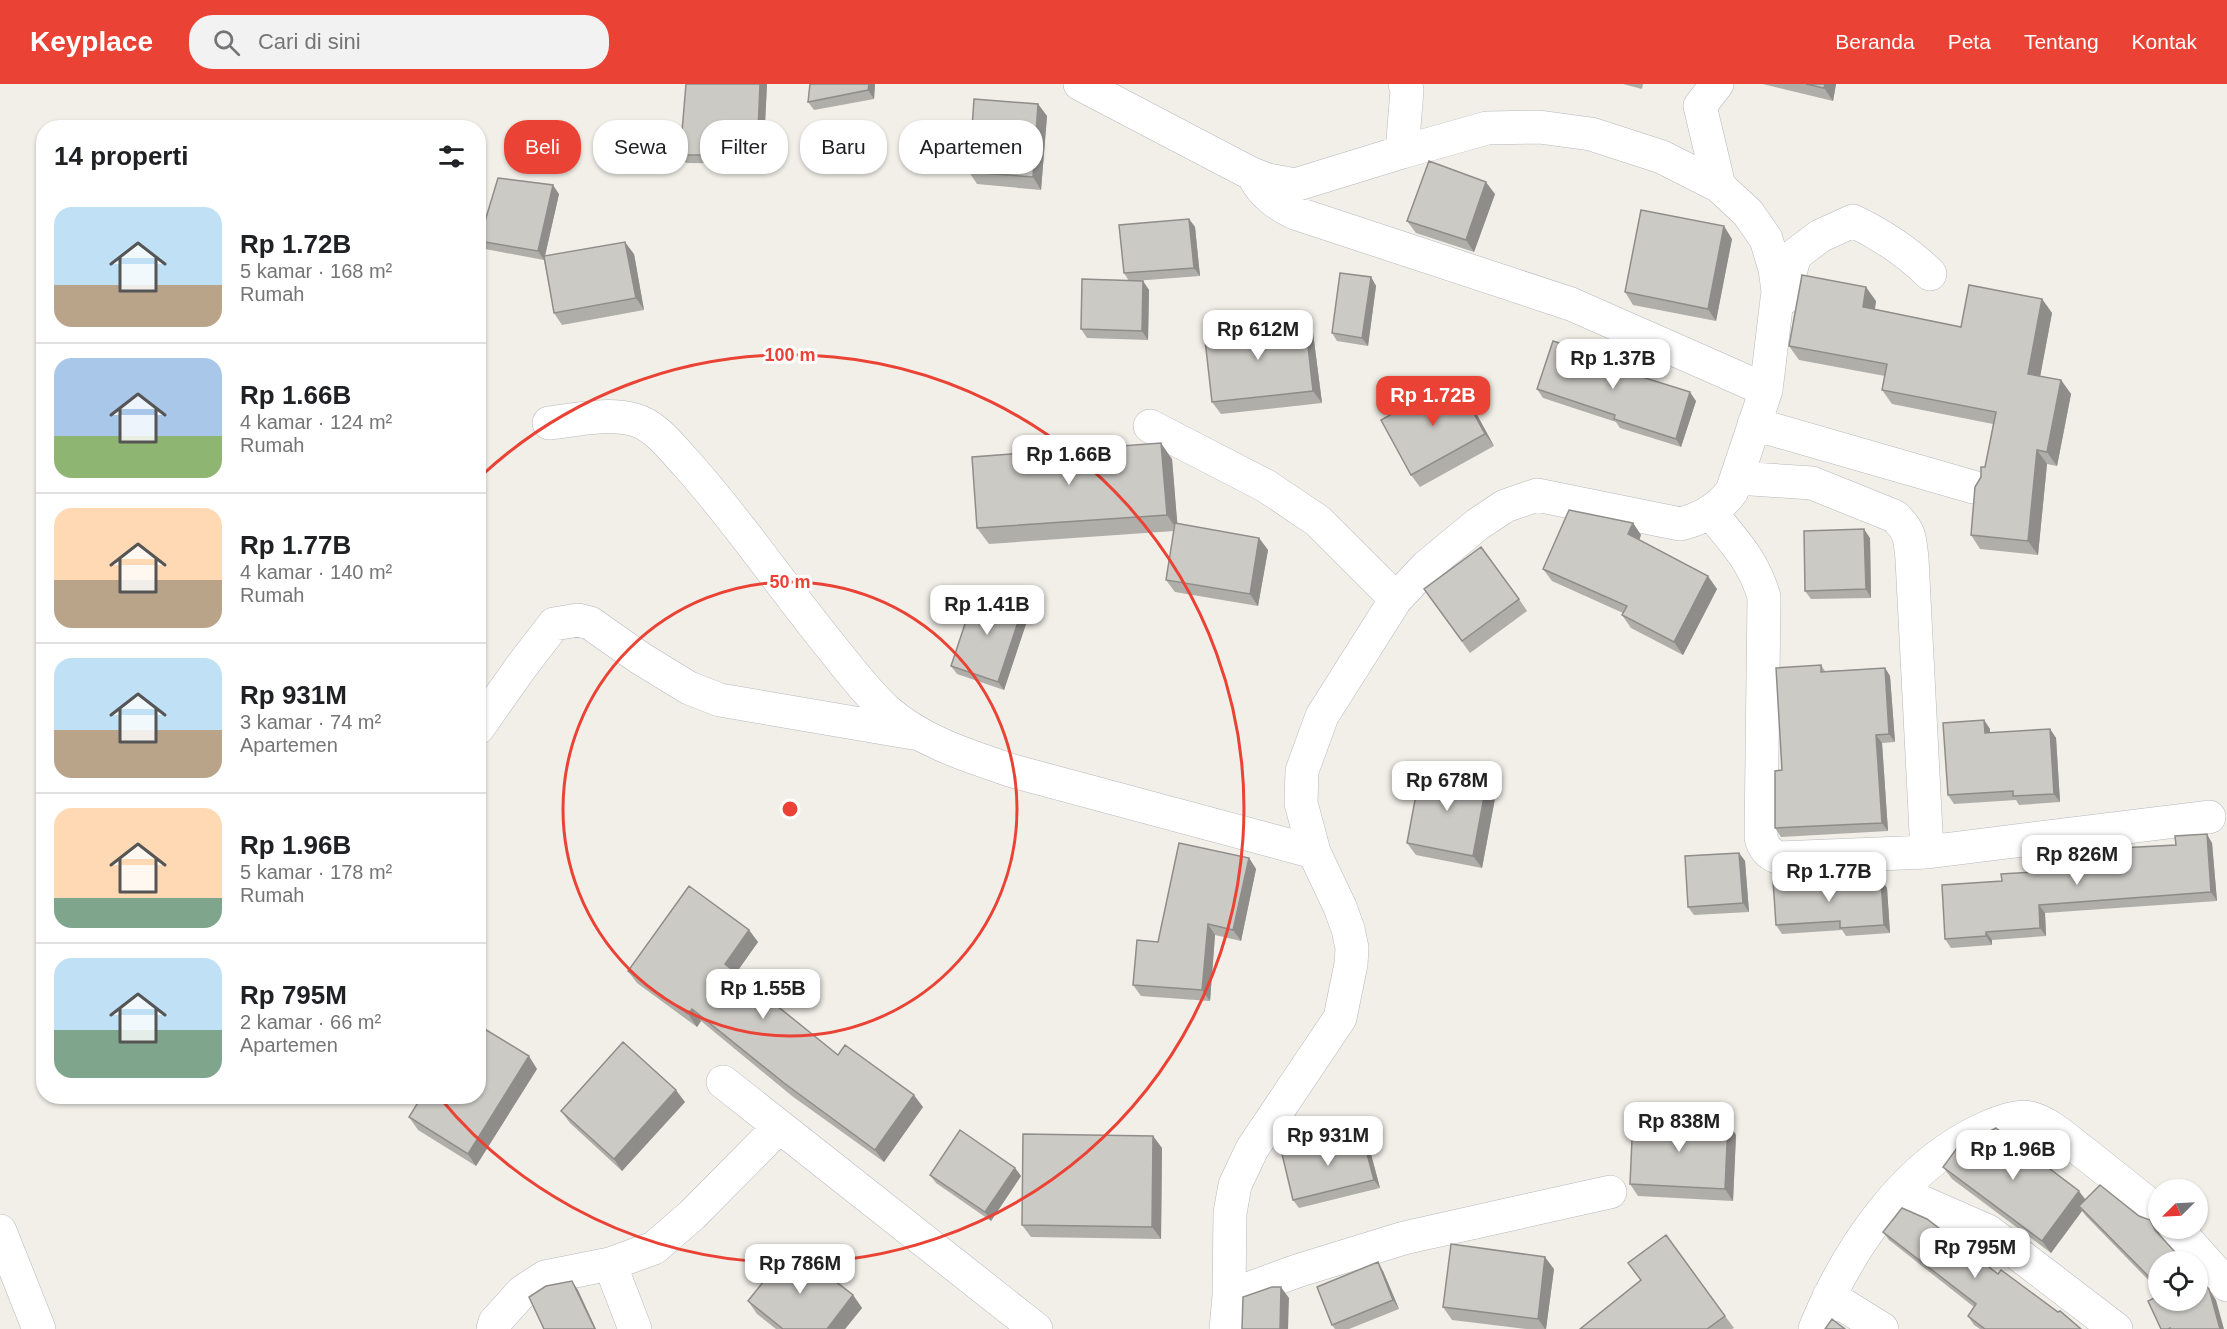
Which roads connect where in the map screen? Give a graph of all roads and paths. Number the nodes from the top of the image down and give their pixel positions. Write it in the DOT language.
graph roads {
  1 [pos="1080,84"];
  2 [pos="1405,84"];
  3 [pos="1718,84"];
  4 [pos="1402,152"];
  5 [pos="1252,174"];
  6 [pos="1719,186"];
  7 [pos="1930,274"];
  8 [pos="1772,336"];
  9 [pos="1766,390"];
  10 [pos="549,423"];
  11 [pos="1754,424"];
  12 [pos="1150,426"];
  13 [pos="1737,478"];
  14 [pos="1973,487"];
  15 [pos="1710,512"];
  16 [pos="1396,599"];
  17 [pos="486,717"];
  18 [pos="921,734"];
  19 [pos="2209,817"];
  20 [pos="1314,852"];
  21 [pos="1927,852"];
  22 [pos="723,1082"];
  23 [pos="779,1127"];
  24 [pos="1610,1192"];
  25 [pos="1899,1192"];
  26 [pos="2148,1204"];
  27 [pos="1,1238"];
  28 [pos="2186,1239"];
  29 [pos="610,1264"];
  30 [pos="2227,1285"];
  31 [pos="1229,1296"];
  32 [pos="1829,1296"];
  33 [pos="39,1329"];
  34 [pos="493,1329"];
  35 [pos="635,1329"];
  36 [pos="1036,1329"];
  37 [pos="1226,1329"];
  38 [pos="1815,1329"];
  39 [pos="1881,1329"];
  40 [pos="2116,1329"];
  1 -- 5 [label="street"];
  2 -- 4 [label="street"];
  3 -- 6 [label="street"];
  4 -- 5 [label="street"];
  4 -- 6 [label="street"];
  5 -- 9 [label="street"];
  6 -- 8 [label="street"];
  7 -- 8 [label="street"];
  8 -- 9 [label="street"];
  9 -- 11 [label="street"];
  10 -- 18 [label="street"];
  11 -- 13 [label="street"];
  11 -- 14 [label="street"];
  12 -- 16 [label="street"];
  13 -- 15 [label="street"];
  13 -- 21 [label="street"];
  15 -- 16 [label="street"];
  15 -- 21 [label="street"];
  16 -- 20 [label="street"];
  17 -- 18 [label="street"];
  18 -- 20 [label="street"];
  19 -- 21 [label="street"];
  20 -- 31 [label="street"];
  22 -- 23 [label="street"];
  23 -- 29 [label="street"];
  23 -- 36 [label="street"];
  24 -- 31 [label="street"];
  25 -- 26 [label="street"];
  25 -- 32 [label="street"];
  25 -- 40 [label="street"];
  27 -- 33 [label="street"];
  28 -- 30 [label="street"];
  29 -- 34 [label="street"];
  29 -- 35 [label="street"];
  31 -- 37 [label="street"];
  32 -- 38 [label="street"];
  32 -- 39 [label="street"];
}
